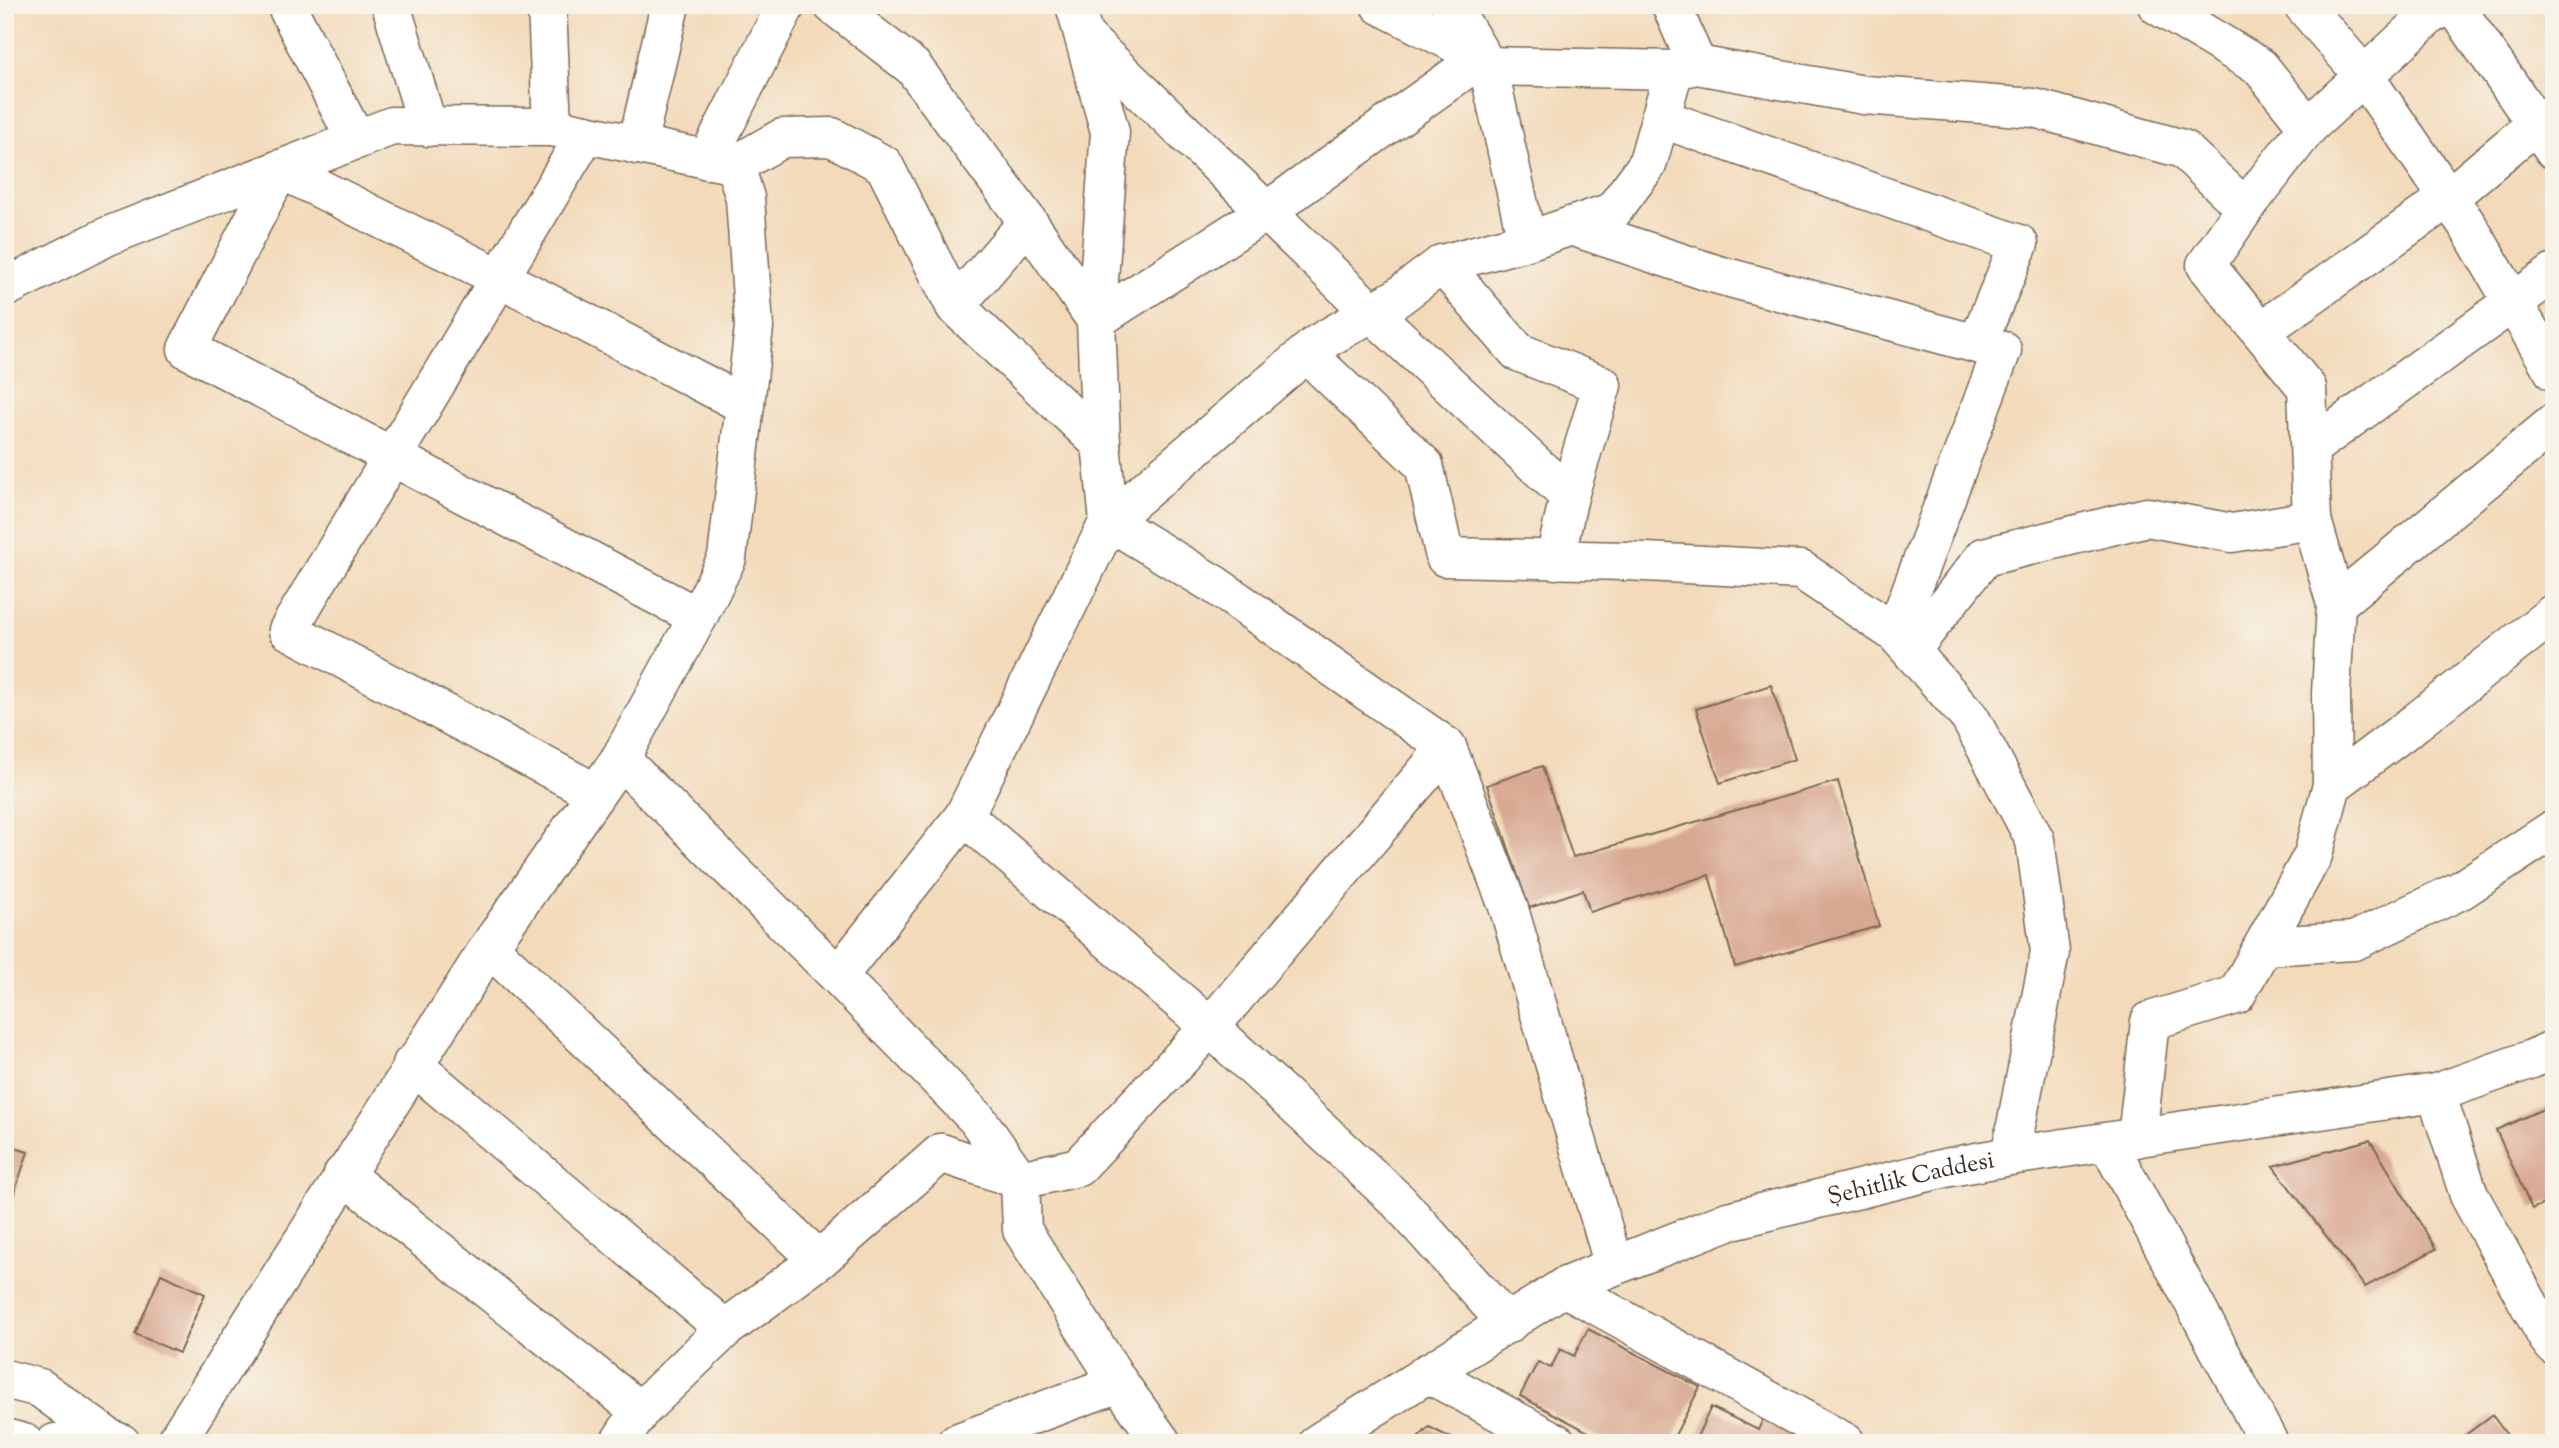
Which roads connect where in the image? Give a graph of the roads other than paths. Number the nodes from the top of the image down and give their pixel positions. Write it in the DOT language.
graph roads {
  1 [pos="286,5"];
  2 [pos="391,5"];
  3 [pos="547,5"];
  4 [pos="670,5"];
  5 [pos="786,5"];
  6 [pos="833,5"];
  7 [pos="1380,5"];
  8 [pos="1451,5"];
  9 [pos="1671,5"];
  10 [pos="2157,5"];
  11 [pos="2304,5"];
  12 [pos="2448,5"];
  13 [pos="2454,5"];
  14 [pos="1079,21"];
  15 [pos="1485,62"];
  16 [pos="1685,67"];
  17 [pos="2364,76"];
  18 [pos="1660,118"];
  19 [pos="428,127"];
  20 [pos="2308,127"];
  21 [pos="2548,129"];
  22 [pos="569,131"];
  23 [pos="356,140"];
  24 [pos="637,145"];
  25 [pos="721,163"];
  26 [pos="280,169"];
  27 [pos="2448,198"];
  28 [pos="2245,208"];
  29 [pos="1267,211"];
  30 [pos="1028,222"];
  31 [pos="1571,226"];
  32 [pos="1527,241"];
  33 [pos="1442,264"];
  34 [pos="2554,273"];
  35 [pos="500,278"];
  36 [pos="5,288"];
  37 [pos="2513,303"];
  38 [pos="955,306"];
  39 [pos="1371,312"];
  40 [pos="1096,320"];
  41 [pos="2261,331"];
  42 [pos="1977,344"];
  43 [pos="1306,352"];
  44 [pos="2554,372"];
  45 [pos="745,405"];
  46 [pos="2554,423"];
  47 [pos="1101,444"];
  48 [pos="2310,448"];
  49 [pos="392,457"];
  50 [pos="1569,496"];
  51 [pos="2312,520"];
  52 [pos="1109,521"];
  53 [pos="1555,560"];
  54 [pos="2336,604"];
  55 [pos="2554,613"];
  56 [pos="698,617"];
  57 [pos="1903,641"];
  58 [pos="1447,747"];
  59 [pos="620,759"];
  60 [pos="2332,785"];
  61 [pos="596,793"];
  62 [pos="964,816"];
  63 [pos="2554,829"];
  64 [pos="2263,946"];
  65 [pos="489,947"];
  66 [pos="838,976"];
  67 [pos="1210,1027"];
  68 [pos="2554,1049"];
  69 [pos="412,1065"];
  70 [pos="2435,1093"];
  71 [pos="2122,1140"];
  72 [pos="2010,1156"];
  73 [pos="343,1174"];
  74 [pos="1020,1180"];
  75 [pos="819,1260"];
  76 [pos="1614,1266"];
  77 [pos="1564,1287"];
  78 [pos="1508,1324"];
  79 [pos="725,1329"];
  80 [pos="2554,1346"];
  81 [pos="1427,1373"];
  82 [pos="5,1379"];
  83 [pos="1119,1382"];
  84 [pos="640,1411"];
  85 [pos="5,1438"];
  86 [pos="115,1441"];
  87 [pos="24,1443"];
  88 [pos="55,1443"];
  89 [pos="174,1443"];
  90 [pos="619,1443"];
  91 [pos="956,1443"];
  92 [pos="1162,1443"];
  93 [pos="1318,1443"];
  94 [pos="1557,1443"];
  95 [pos="1846,1443"];
  96 [pos="2269,1443"];
  1 -- 23 [label="street"];
  2 -- 19 [label="street"];
  3 -- 22 [label="street"];
  4 -- 24 [label="street"];
  5 -- 25 [label="street"];
  6 -- 30 [label="street"];
  7 -- 15 [label="street"];
  8 -- 15 [label="street"];
  9 -- 16 [label="street"];
  10 -- 20 [label="street"];
  11 -- 17 [label="street"];
  12 -- 17 [label="street"];
  13 -- 21 [label="street"];
  14 -- 29 [label="street"];
  14 -- 40 [label="street"];
  15 -- 16 [label="street"];
  15 -- 29 [label="street"];
  15 -- 32 [label="street"];
  16 -- 18 [label="street"];
  16 -- 28 [label="street"];
  17 -- 20 [label="street"];
  17 -- 27 [label="street"];
  18 -- 31 [label="street"];
  18 -- 42 [label="street"];
  19 -- 22 [label="street"];
  19 -- 23 [label="street"];
  20 -- 28 [label="street"];
  21 -- 27 [label="street"];
  22 -- 24 [label="street"];
  22 -- 35 [label="street"];
  23 -- 26 [label="street"];
  24 -- 25 [label="street"];
  25 -- 38 [label="street"];
  25 -- 45 [label="street"];
  26 -- 35 [label="street"];
  26 -- 36 [label="street"];
  26 -- 49 [label="street"];
  27 -- 37 [label="street"];
  27 -- 41 [label="street"];
  28 -- 41 [label="street"];
  29 -- 39 [label="street"];
  29 -- 40 [label="street"];
  30 -- 38 [label="street"];
  30 -- 40 [label="street"];
  31 -- 32 [label="street"];
  31 -- 42 [label="street"];
  32 -- 33 [label="street"];
  33 -- 39 [label="street"];
  33 -- 50 [label="street"];
  34 -- 37 [label="street"];
  35 -- 45 [label="street"];
  35 -- 49 [label="street"];
  37 -- 44 [label="street"];
  37 -- 48 [label="street"];
  38 -- 47 [label="street"];
  39 -- 43 [label="street"];
  39 -- 50 [label="street"];
  40 -- 47 [label="street"];
  41 -- 48 [label="street"];
  42 -- 57 [label="street"];
  43 -- 52 [label="street"];
  43 -- 53 [label="street"];
  45 -- 56 [label="street"];
  46 -- 54 [label="street"];
  47 -- 52 [label="street"];
  48 -- 51 [label="street"];
  49 -- 56 [label="street"];
  49 -- 61 [label="street"];
  50 -- 53 [label="street"];
  51 -- 54 [label="street"];
  51 -- 57 [label="street"];
  52 -- 58 [label="street"];
  52 -- 62 [label="street"];
  53 -- 57 [label="street"];
  54 -- 60 [label="street"];
  55 -- 60 [label="street"];
  56 -- 59 [label="street"];
  57 -- 72 [label="street"];
  58 -- 67 [label="street"];
  58 -- 76 [label="street"];
  59 -- 61 [label="street"];
  59 -- 66 [label="street"];
  60 -- 64 [label="street"];
  61 -- 65 [label="street"];
  62 -- 66 [label="street"];
  62 -- 67 [label="street"];
  63 -- 64 [label="street"];
  64 -- 71 [label="street"];
  65 -- 69 [label="street"];
  65 -- 75 [label="street"];
  66 -- 74 [label="street"];
  67 -- 74 [label="street"];
  67 -- 78 [label="street"];
  68 -- 70 [label="street, Şehitlik Caddesi"];
  69 -- 73 [label="street"];
  69 -- 79 [label="street"];
  70 -- 71 [label="street, Şehitlik Caddesi"];
  70 -- 80 [label="street"];
  71 -- 72 [label="street, Şehitlik Caddesi"];
  71 -- 96 [label="street"];
  72 -- 76 [label="street, Şehitlik Caddesi"];
  73 -- 84 [label="street"];
  73 -- 89 [label="street"];
  74 -- 75 [label="street"];
  74 -- 83 [label="street"];
  75 -- 79 [label="street"];
  76 -- 77 [label="street, Şehitlik Caddesi"];
  77 -- 78 [label="street, Şehitlik Caddesi"];
  77 -- 95 [label="street"];
  78 -- 81 [label="street, Şehitlik Caddesi"];
  79 -- 84 [label="street"];
  81 -- 93 [label="street, Şehitlik Caddesi"];
  81 -- 94 [label="street"];
  82 -- 86 [label="street"];
  83 -- 91 [label="street"];
  83 -- 92 [label="street"];
  84 -- 90 [label="street"];
  85 -- 87 [label="street"];
  86 -- 88 [label="street"];
}
